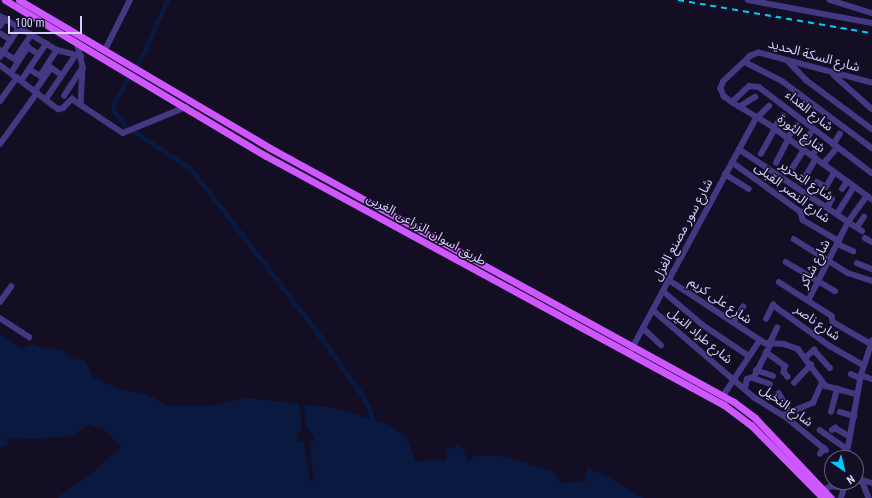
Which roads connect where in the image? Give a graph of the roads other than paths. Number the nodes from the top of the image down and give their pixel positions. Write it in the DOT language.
graph roads {
  1 [pos="5,0"];
  2 [pos="19,0"];
  3 [pos="130,0"];
  4 [pos="748,0"];
  5 [pos="830,0"];
  6 [pos="846,2"];
  7 [pos="872,13"];
  8 [pos="2,17"];
  9 [pos="872,23"];
  10 [pos="0,26"];
  11 [pos="19,28"];
  12 [pos="0,33"];
  13 [pos="31,35"];
  14 [pos="11,40"];
  15 [pos="46,44"];
  16 [pos="78,45"];
  17 [pos="26,46"];
  18 [pos="57,50"];
  19 [pos="105,50"];
  20 [pos="1,53"];
  21 [pos="39,54"];
  22 [pos="78,56"];
  23 [pos="786,59"];
  24 [pos="17,60"];
  25 [pos="745,62"];
  26 [pos="0,66"];
  27 [pos="49,66"];
  28 [pos="83,66"];
  29 [pos="29,69"];
  30 [pos="11,73"];
  31 [pos="833,74"];
  32 [pos="62,75"];
  33 [pos="42,78"];
  34 [pos="19,79"];
  35 [pos="872,83"];
  36 [pos="52,90"];
  37 [pos="36,92"];
  38 [pos="755,97"];
  39 [pos="66,98"];
  40 [pos="46,99"];
  41 [pos="0,101"];
  42 [pos="732,102"];
  43 [pos="81,104"];
  44 [pos="186,106"];
  45 [pos="769,106"];
  46 [pos="739,107"];
  47 [pos="872,109"];
  48 [pos="783,116"];
  49 [pos="756,118"];
  50 [pos="796,126"];
  51 [pos="775,128"];
  52 [pos="872,129"];
  53 [pos="810,134"];
  54 [pos="840,134"];
  55 [pos="788,138"];
  56 [pos="0,144"];
  57 [pos="819,146"];
  58 [pos="835,146"];
  59 [pos="270,148"];
  60 [pos="872,148"];
  61 [pos="739,149"];
  62 [pos="802,149"];
  63 [pos="761,154"];
  64 [pos="266,156"];
  65 [pos="814,157"];
  66 [pos="732,162"];
  67 [pos="776,163"];
  68 [pos="824,164"];
  69 [pos="790,172"];
  70 [pos="834,173"];
  71 [pos="872,173"];
  72 [pos="725,174"];
  73 [pos="802,182"];
  74 [pos="817,182"];
  75 [pos="847,182"];
  76 [pos="854,187"];
  77 [pos="749,189"];
  78 [pos="842,189"];
  79 [pos="869,197"];
  80 [pos="832,199"];
  81 [pos="827,208"];
  82 [pos="837,214"];
  83 [pos="864,217"];
  84 [pos="848,222"];
  85 [pos="857,227"];
  86 [pos="862,231"];
  87 [pos="865,238"];
  88 [pos="794,239"];
  89 [pos="838,242"];
  90 [pos="872,242"];
  91 [pos="854,251"];
  92 [pos="829,261"];
  93 [pos="786,262"];
  94 [pos="857,262"];
  95 [pos="872,269"];
  96 [pos="669,280"];
  97 [pos="872,281"];
  98 [pos="779,282"];
  99 [pos="818,282"];
  100 [pos="11,287"];
  101 [pos="663,291"];
  102 [pos="530,292"];
  103 [pos="835,292"];
  104 [pos="526,299"];
  105 [pos="0,302"];
  106 [pos="808,302"];
  107 [pos="743,307"];
  108 [pos="653,310"];
  109 [pos="0,318"];
  110 [pos="766,319"];
  111 [pos="733,323"];
  112 [pos="643,328"];
  113 [pos="777,328"];
  114 [pos="29,337"];
  115 [pos="760,340"];
  116 [pos="872,342"];
  117 [pos="661,345"];
  118 [pos="770,345"];
  119 [pos="631,351"];
  120 [pos="766,352"];
  121 [pos="870,353"];
  122 [pos="749,356"];
  123 [pos="806,357"];
  124 [pos="811,365"];
  125 [pos="864,366"];
  126 [pos="830,368"];
  127 [pos="756,370"];
  128 [pos="851,374"];
  129 [pos="773,376"];
  130 [pos="860,376"];
  131 [pos="788,377"];
  132 [pos="753,378"];
  133 [pos="734,379"];
  134 [pos="872,379"];
  135 [pos="794,383"];
  136 [pos="822,383"];
  137 [pos="770,384"];
  138 [pos="745,388"];
  139 [pos="837,389"];
  140 [pos="779,393"];
  141 [pos="856,394"];
  142 [pos="723,396"];
  143 [pos="745,409"];
  144 [pos="790,412"];
  145 [pos="831,412"];
  146 [pos="840,412"];
  147 [pos="783,415"];
  148 [pos="740,416"];
  149 [pos="854,416"];
  150 [pos="820,430"];
  151 [pos="832,430"];
  152 [pos="848,436"];
  153 [pos="846,448"];
  154 [pos="820,454"];
  155 [pos="864,489"];
  156 [pos="821,493"];
  157 [pos="831,498"];
  158 [pos="870,498"];
  1 -- 16 [label="main road, طريق اسوان الزراعى الغربى"];
  2 -- 19 [label="main road, طريق اسوان الزراعى الغربى"];
  3 -- 19 [label="street"];
  4 -- 9 [label="street"];
  5 -- 6 [label="street"];
  6 -- 7 [label="street"];
  8 -- 10 [label="street"];
  8 -- 11 [label="street"];
  11 -- 13 [label="street"];
  11 -- 14 [label="street"];
  12 -- 14 [label="street"];
  13 -- 15 [label="street"];
  13 -- 17 [label="street"];
  14 -- 20 [label="street"];
  15 -- 18 [label="street"];
  15 -- 21 [label="street"];
  16 -- 22 [label="street"];
  16 -- 44 [label="main road, طريق اسوان الزراعى الغربى"];
  17 -- 21 [label="street"];
  17 -- 24 [label="street"];
  18 -- 22 [label="street"];
  18 -- 27 [label="street"];
  19 -- 59 [label="main road, طريق اسوان الزراعى الغربى"];
  20 -- 24 [label="street"];
  21 -- 29 [label="street"];
  22 -- 28 [label="street"];
  22 -- 32 [label="street"];
  23 -- 25 [label="street, شارع السكة الحديد"];
  23 -- 31 [label="street, شارع السكة الحديد"];
  23 -- 52 [label="street"];
  24 -- 30 [label="street"];
  25 -- 42 [label="street, شارع الثورة"];
  25 -- 60 [label="street"];
  26 -- 30 [label="street"];
  27 -- 32 [label="street"];
  27 -- 33 [label="street"];
  28 -- 39 [label="street"];
  28 -- 43 [label="street"];
  29 -- 33 [label="street"];
  29 -- 34 [label="street"];
  30 -- 34 [label="street"];
  31 -- 35 [label="street, شارع السكة الحديد"];
  31 -- 47 [label="street"];
  32 -- 36 [label="street"];
  33 -- 37 [label="street"];
  34 -- 37 [label="street"];
  34 -- 41 [label="street"];
  36 -- 39 [label="street"];
  36 -- 40 [label="street"];
  37 -- 40 [label="street"];
  37 -- 56 [label="street"];
  38 -- 46 [label="street"];
  39 -- 40 [label="street"];
  39 -- 43 [label="street"];
  42 -- 46 [label="street, شارع الثورة"];
  42 -- 58 [label="street, شارع الفداء"];
  43 -- 44 [label="street"];
  44 -- 64 [label="main road, طريق اسوان الزراعى الغربى"];
  45 -- 49 [label="street, شارع سور مصنع الغزل"];
  46 -- 49 [label="street, شارع الثورة"];
  48 -- 51 [label="street"];
  49 -- 51 [label="street, شارع الثورة"];
  49 -- 61 [label="street, شارع سور مصنع الغزل"];
  50 -- 55 [label="street"];
  51 -- 55 [label="street, شارع الثورة"];
  51 -- 63 [label="street"];
  53 -- 62 [label="street"];
  54 -- 58 [label="street"];
  55 -- 62 [label="street, شارع الثورة"];
  55 -- 67 [label="street"];
  57 -- 65 [label="street"];
  58 -- 68 [label="street"];
  58 -- 71 [label="street, شارع الفداء"];
  59 -- 64 [label="main road"];
  59 -- 102 [label="main road, طريق اسوان الزراعى الغربى"];
  61 -- 66 [label="street, شارع سور مصنع الغزل"];
  61 -- 81 [label="street, شارع التحرير"];
  62 -- 65 [label="street, شارع الثورة"];
  62 -- 69 [label="street"];
  64 -- 104 [label="main road, طريق اسوان الزراعى الغربى"];
  65 -- 68 [label="street, شارع الثورة"];
  65 -- 73 [label="street"];
  66 -- 72 [label="street, شارع سور مصنع الغزل"];
  66 -- 89 [label="street, شارع النصر القبلى"];
  68 -- 70 [label="street, شارع الثورة"];
  70 -- 74 [label="street"];
  70 -- 75 [label="street, شارع الثورة"];
  72 -- 77 [label="street"];
  72 -- 96 [label="street, شارع سور مصنع الغزل"];
  75 -- 76 [label="street, شارع الثورة"];
  75 -- 78 [label="street"];
  76 -- 79 [label="street, شارع الثورة"];
  76 -- 82 [label="street"];
  79 -- 84 [label="street, شارع شاكر"];
  80 -- 81 [label="street"];
  81 -- 82 [label="street, شارع التحرير"];
  82 -- 84 [label="street, شارع التحرير"];
  83 -- 85 [label="street"];
  84 -- 85 [label="street, شارع التحرير"];
  84 -- 89 [label="street, شارع شاكر"];
  85 -- 86 [label="street, شارع التحرير"];
  87 -- 90 [label="street"];
  88 -- 92 [label="street"];
  89 -- 91 [label="street, شارع النصر القبلى"];
  89 -- 92 [label="street, شارع شاكر"];
  92 -- 97 [label="street"];
  92 -- 99 [label="street, شارع شاكر"];
  93 -- 99 [label="street"];
  94 -- 95 [label="street"];
  96 -- 101 [label="street, شارع سور مصنع الغزل"];
  96 -- 111 [label="street, شارع على كريم"];
  98 -- 106 [label="street"];
  99 -- 103 [label="street"];
  99 -- 106 [label="street, شارع شاكر"];
  100 -- 105 [label="street"];
  101 -- 108 [label="street, شارع سور مصنع الغزل"];
  101 -- 122 [label="street"];
  102 -- 104 [label="main road"];
  102 -- 119 [label="main road, طريق اسوان الزراعى الغربى"];
  104 -- 119 [label="main road, طريق اسوان الزراعى الغربى"];
  106 -- 116 [label="street"];
  107 -- 111 [label="street"];
  108 -- 112 [label="street, شارع سور مصنع الغزل"];
  108 -- 133 [label="street, شارع طراد النيل"];
  109 -- 114 [label="street"];
  110 -- 125 [label="street, شارع ناصر"];
  111 -- 115 [label="street, شارع على كريم"];
  112 -- 117 [label="street"];
  112 -- 119 [label="street, شارع سور مصنع الغزل"];
  113 -- 118 [label="street"];
  115 -- 118 [label="street, شارع على كريم"];
  115 -- 122 [label="street"];
  116 -- 121 [label="street"];
  118 -- 120 [label="street"];
  118 -- 123 [label="street"];
  119 -- 142 [label="main road, طريق اسوان الزراعى الغربى"];
  119 -- 148 [label="main road, طريق اسوان الزراعى الغربى"];
  120 -- 127 [label="street"];
  120 -- 131 [label="street"];
  121 -- 125 [label="street"];
  122 -- 133 [label="street"];
  123 -- 124 [label="street"];
  123 -- 126 [label="street"];
  124 -- 135 [label="street"];
  124 -- 136 [label="street"];
  125 -- 130 [label="street"];
  127 -- 129 [label="street"];
  127 -- 132 [label="street"];
  128 -- 130 [label="street"];
  130 -- 134 [label="street"];
  130 -- 141 [label="street"];
  132 -- 137 [label="street"];
  132 -- 138 [label="street"];
  133 -- 138 [label="street, شارع النخيل"];
  133 -- 142 [label="street"];
  136 -- 139 [label="street"];
  136 -- 144 [label="street"];
  138 -- 147 [label="street, شارع النخيل"];
  139 -- 141 [label="street"];
  139 -- 145 [label="street"];
  140 -- 144 [label="street"];
  141 -- 149 [label="street"];
  142 -- 143 [label="main road, طريق اسوان الزراعى الغربى"];
  143 -- 148 [label="main road"];
  143 -- 156 [label="main road, طريق اسوان الزراعى الغربى"];
  144 -- 147 [label="street"];
  146 -- 149 [label="street"];
  147 -- 154 [label="street, شارع النخيل"];
  148 -- 156 [label="main road, طريق اسوان الزراعى الغربى"];
  149 -- 152 [label="street"];
  150 -- 153 [label="street"];
  151 -- 152 [label="street"];
  152 -- 153 [label="street"];
  155 -- 158 [label="street"];
  156 -- 157 [label="main road, طريق اسوان الزراعى الغربى"];
}
